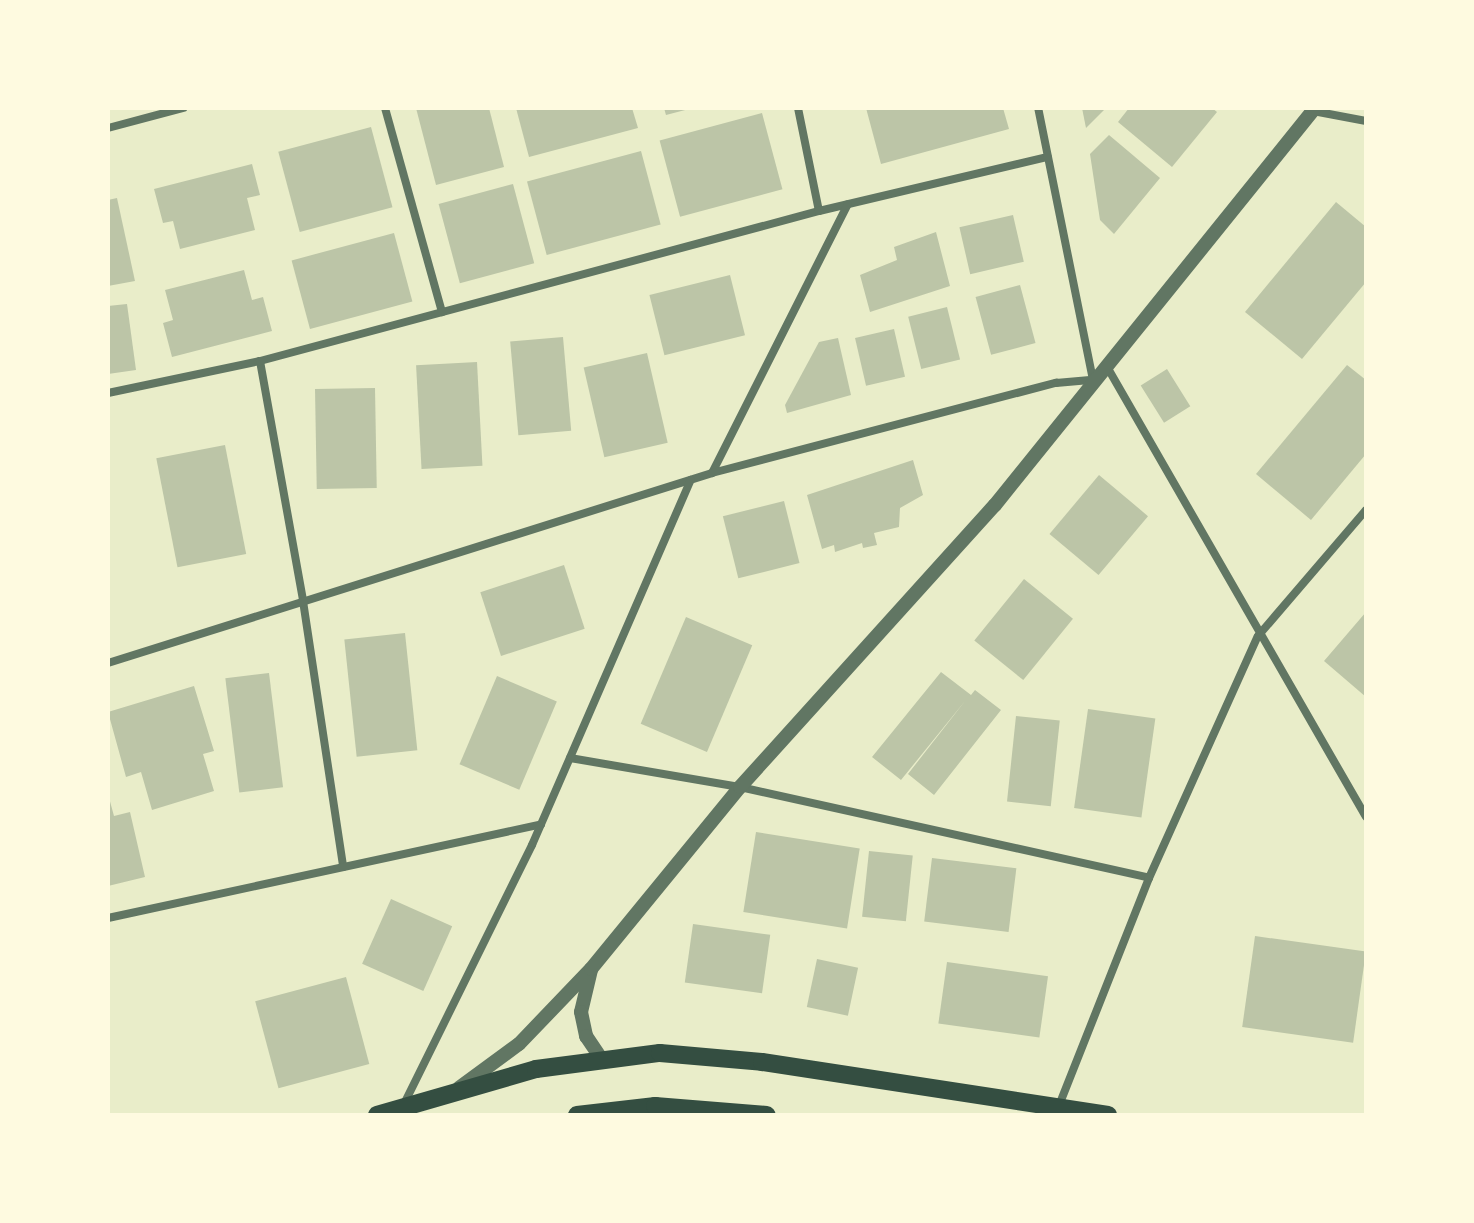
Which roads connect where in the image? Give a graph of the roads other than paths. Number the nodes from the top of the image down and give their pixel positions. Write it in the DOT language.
graph roads {
  1 [pos="183,108"];
  2 [pos="385,108"];
  3 [pos="798,108"];
  4 [pos="1038,108"];
  5 [pos="1314,109"];
  6 [pos="1366,121"];
  7 [pos="108,128"];
  8 [pos="1048,157"];
  9 [pos="848,204"];
  10 [pos="819,211"];
  11 [pos="442,312"];
  12 [pos="260,361"];
  13 [pos="1105,365"];
  14 [pos="1093,380"];
  15 [pos="108,393"];
  16 [pos="712,473"];
  17 [pos="691,480"];
  18 [pos="1366,510"];
  19 [pos="303,601"];
  20 [pos="1258,636"];
  21 [pos="108,663"];
  22 [pos="570,758"];
  23 [pos="740,787"];
  24 [pos="1366,817"];
  25 [pos="541,824"];
  26 [pos="343,867"];
  27 [pos="1149,878"];
  28 [pos="108,918"];
  29 [pos="591,969"];
  30 [pos="601,1058"];
  31 [pos="455,1091"];
  32 [pos="402,1107"];
  33 [pos="1058,1108"];
  34 [pos="609,1113"];
  35 [pos="377,1115"];
  36 [pos="577,1115"];
  37 [pos="767,1115"];
  38 [pos="1108,1115"];
  1 -- 7 [label="street"];
  2 -- 11 [label="street"];
  3 -- 10 [label="street"];
  4 -- 8 [label="street"];
  5 -- 6 [label="street"];
  5 -- 13 [label="street"];
  8 -- 9 [label="street"];
  8 -- 14 [label="street"];
  9 -- 10 [label="street"];
  9 -- 16 [label="street"];
  10 -- 11 [label="street"];
  11 -- 12 [label="street"];
  12 -- 15 [label="street"];
  12 -- 19 [label="street"];
  13 -- 14 [label="street"];
  13 -- 20 [label="street"];
  14 -- 16 [label="street"];
  14 -- 23 [label="street"];
  16 -- 17 [label="street"];
  17 -- 19 [label="street"];
  17 -- 22 [label="street"];
  18 -- 20 [label="street"];
  19 -- 21 [label="street"];
  19 -- 26 [label="street"];
  20 -- 24 [label="street"];
  20 -- 27 [label="street"];
  22 -- 23 [label="street"];
  22 -- 25 [label="street"];
  23 -- 27 [label="street"];
  23 -- 29 [label="street"];
  25 -- 26 [label="street"];
  25 -- 32 [label="street"];
  26 -- 28 [label="street"];
  27 -- 33 [label="street"];
  29 -- 30 [label="street"];
  29 -- 31 [label="street"];
  30 -- 31 [label="main road"];
  30 -- 33 [label="main road"];
  31 -- 32 [label="main road"];
  32 -- 35 [label="main road"];
  33 -- 38 [label="main road"];
  34 -- 36 [label="main road"];
  34 -- 37 [label="main road"];
}
